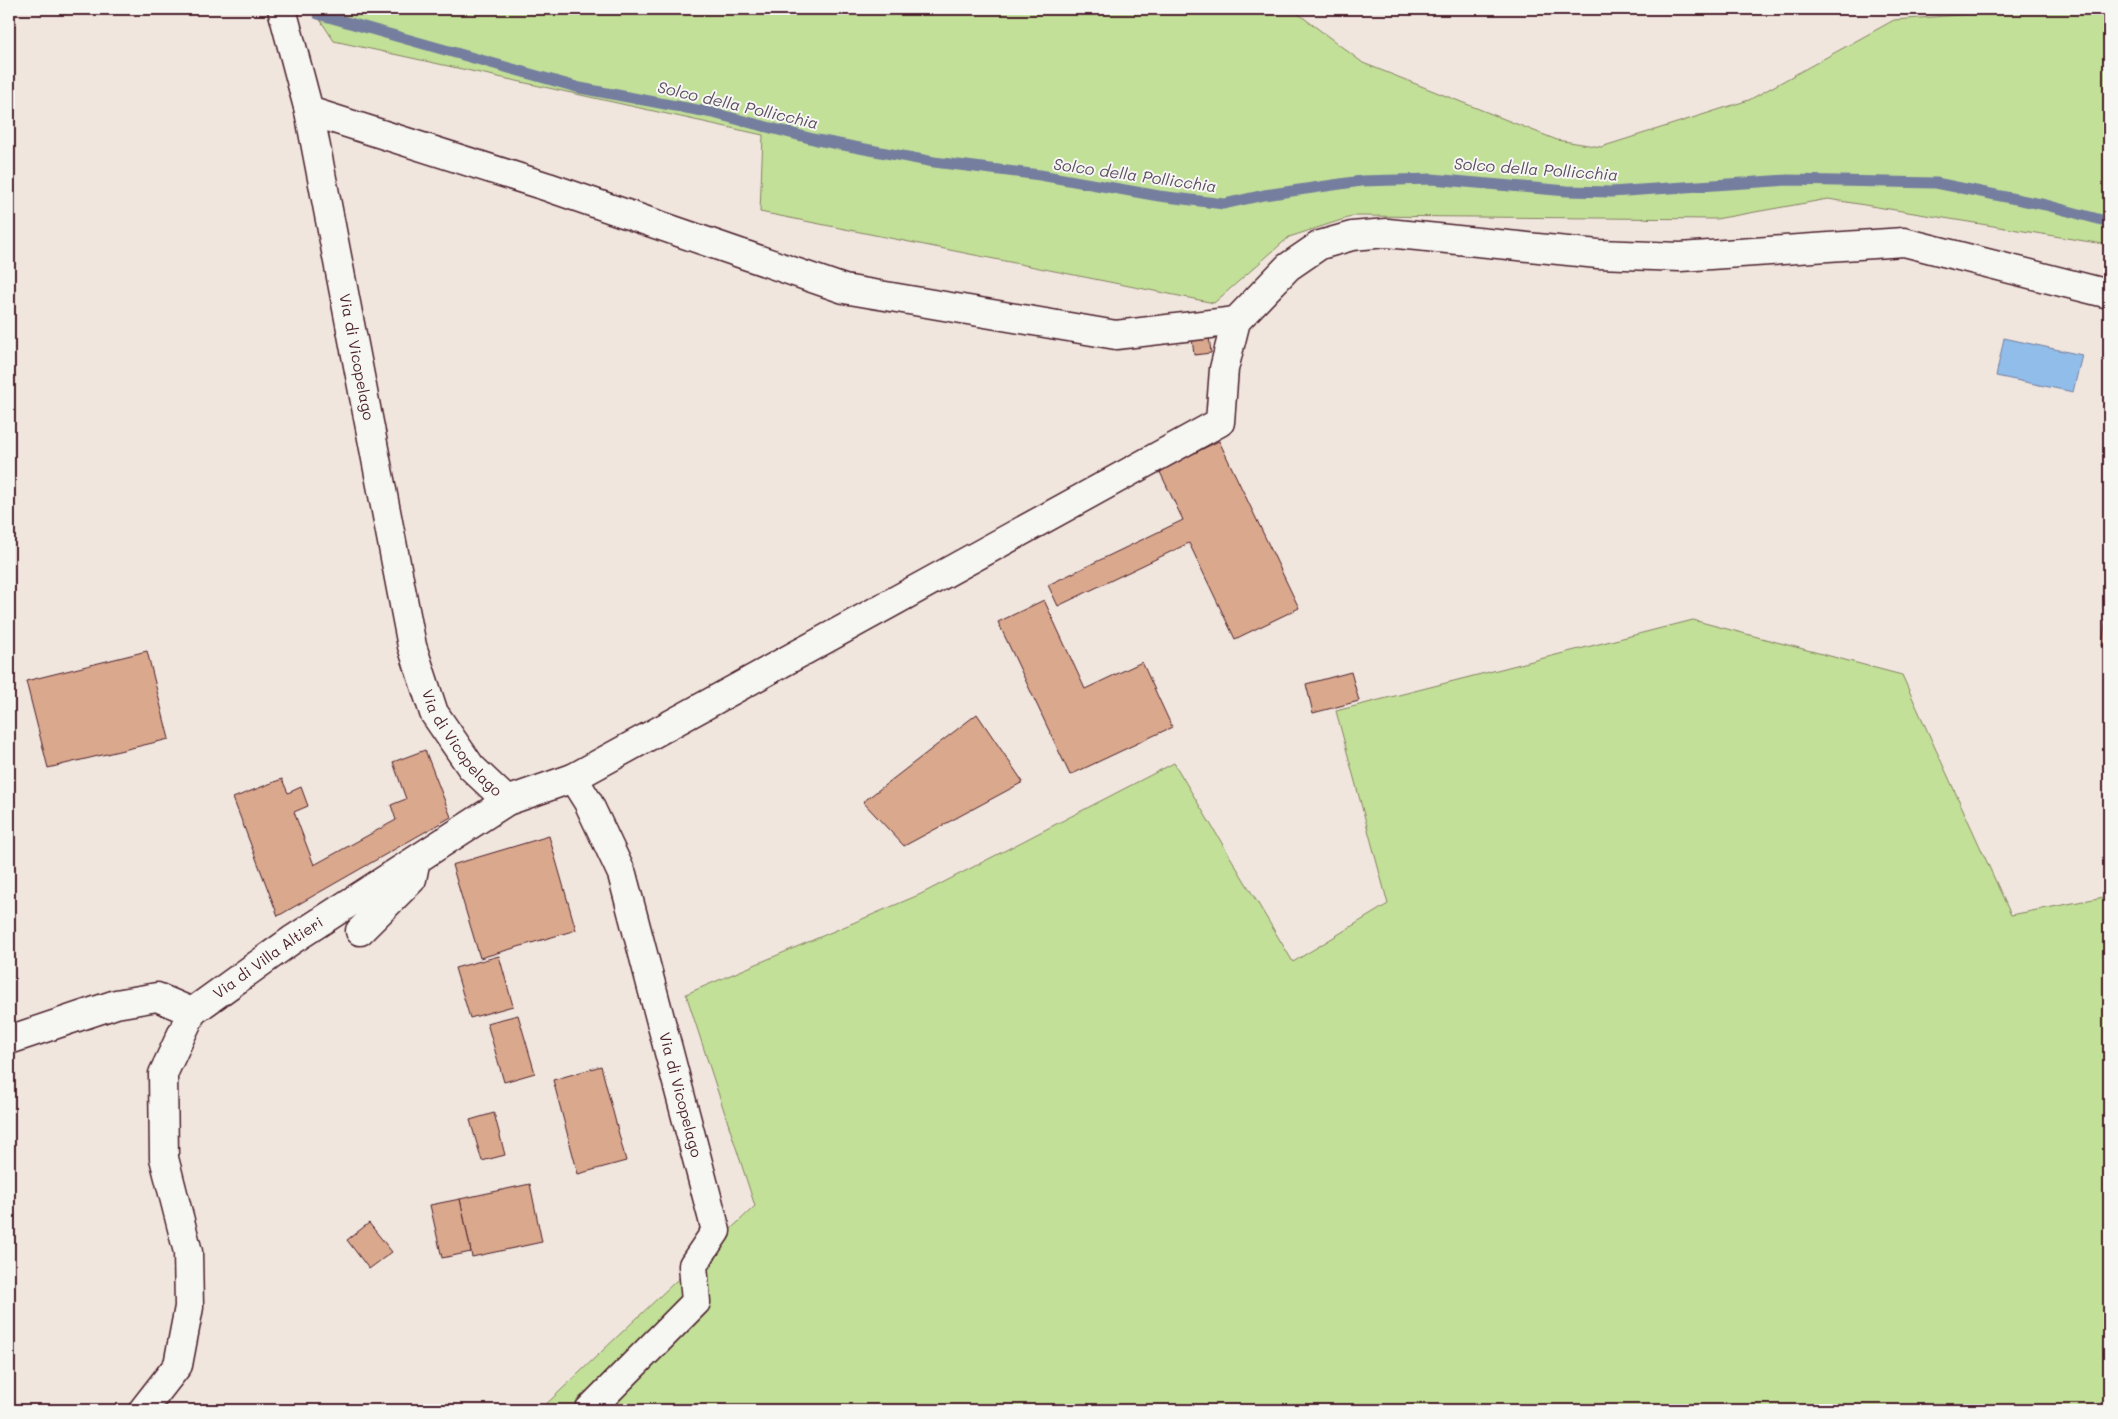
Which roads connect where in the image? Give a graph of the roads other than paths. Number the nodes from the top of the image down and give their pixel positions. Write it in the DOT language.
graph roads {
  1 [pos="282,9"];
  2 [pos="309,111"];
  3 [pos="2109,294"];
  4 [pos="1236,321"];
  5 [pos="573,778"];
  6 [pos="507,801"];
  7 [pos="416,858"];
  8 [pos="360,931"];
  9 [pos="192,1012"];
  10 [pos="9,1040"];
  11 [pos="144,1410"];
  12 [pos="588,1410"];
  1 -- 2 [label="street, Via di Vicopelago"];
  2 -- 4 [label="street"];
  2 -- 6 [label="street, Via di Vicopelago"];
  3 -- 4 [label="street"];
  4 -- 5 [label="street"];
  5 -- 6 [label="street, Via di Vicopelago"];
  5 -- 12 [label="street, Via di Vicopelago"];
  6 -- 7 [label="street, Via di Villa Altieri"];
  7 -- 8 [label="street"];
  7 -- 9 [label="street, Via di Villa Altieri"];
  9 -- 10 [label="street"];
  9 -- 11 [label="street"];
}
